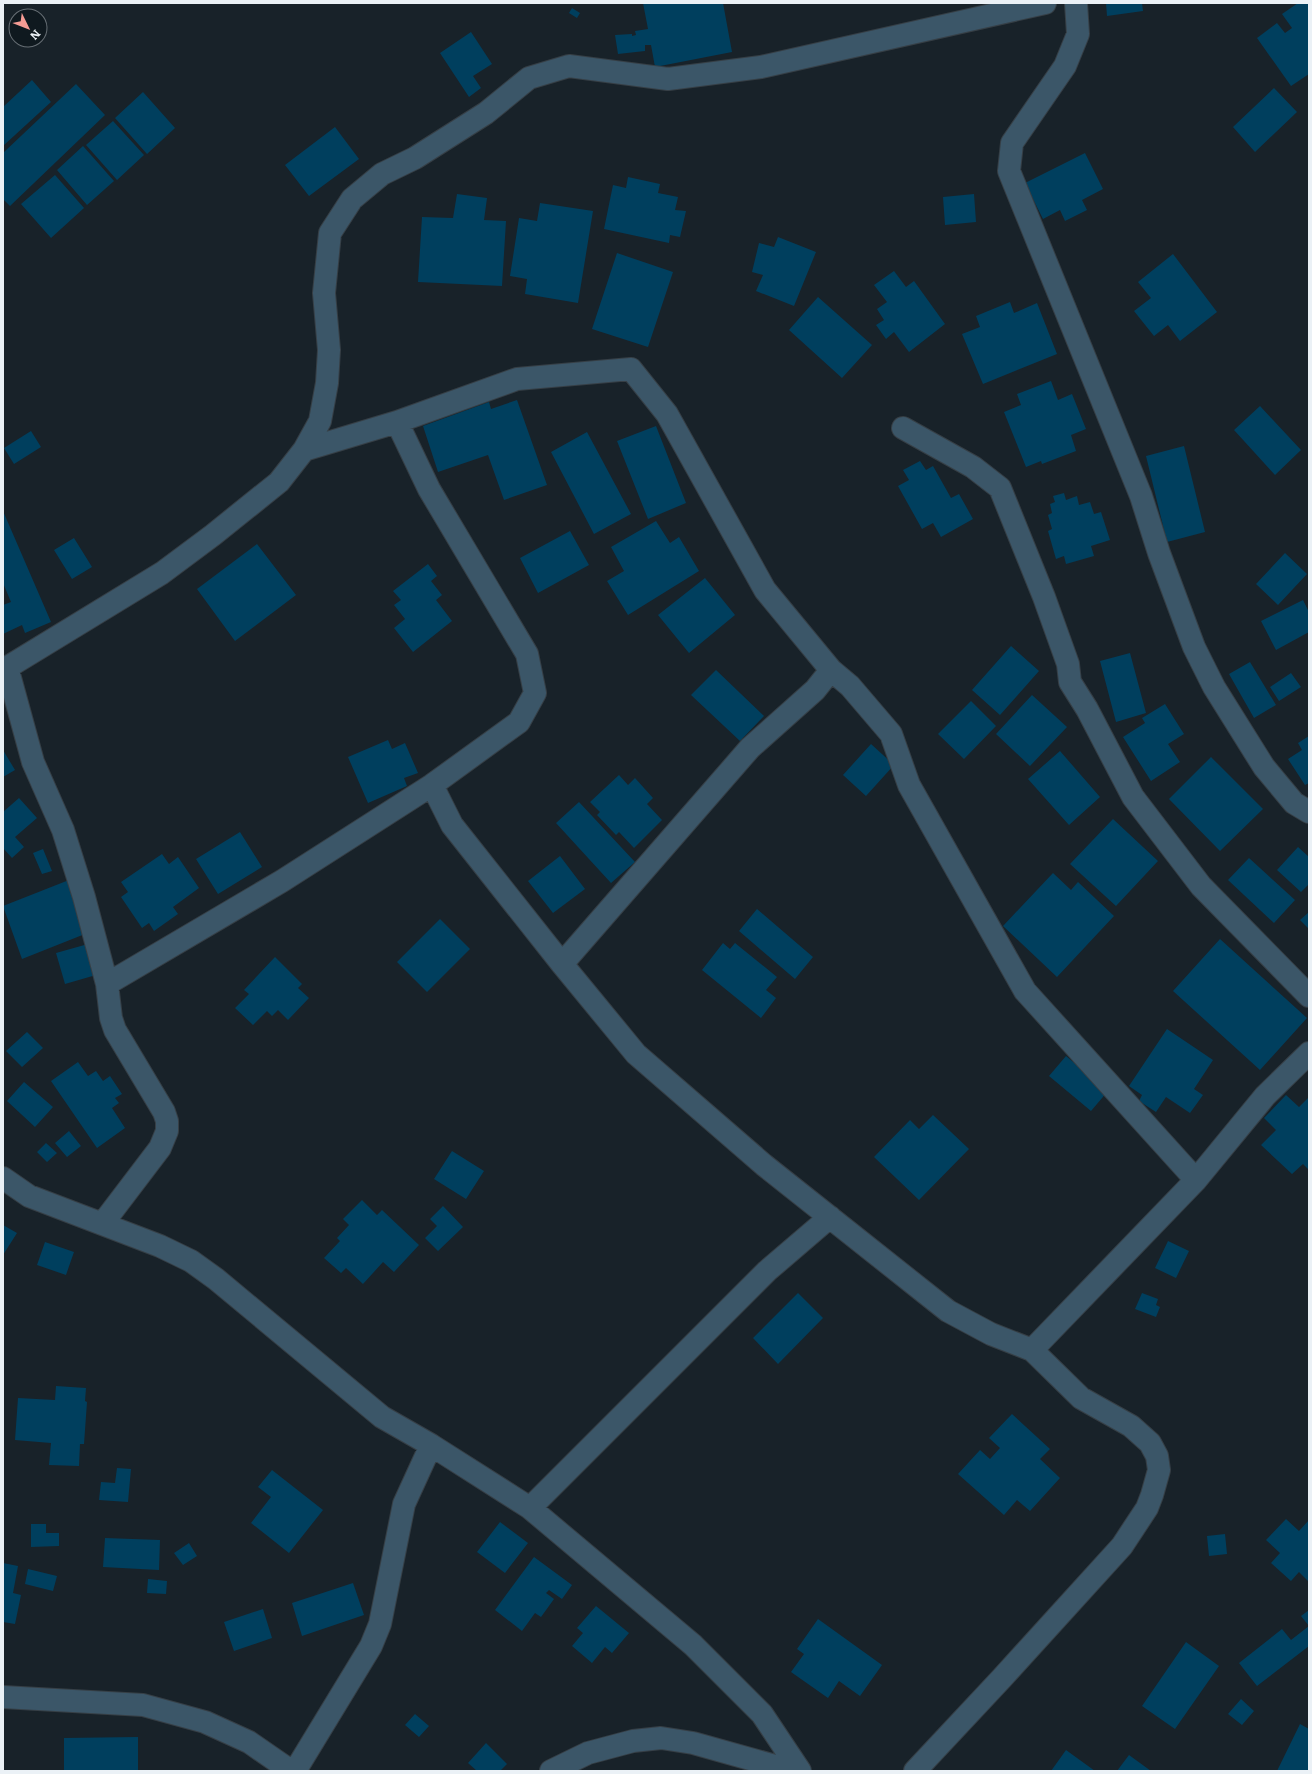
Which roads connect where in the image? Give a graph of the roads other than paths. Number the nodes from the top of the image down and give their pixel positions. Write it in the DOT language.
graph roads {
  1 [pos="1045,3"];
  2 [pos="1076,3"];
  3 [pos="397,422"];
  4 [pos="903,428"];
  5 [pos="304,450"];
  6 [pos="5,668"];
  7 [pos="832,670"];
  8 [pos="432,785"];
  9 [pos="1309,812"];
  10 [pos="562,964"];
  11 [pos="107,984"];
  12 [pos="1309,996"];
  13 [pos="1309,1053"];
  14 [pos="3,1178"];
  15 [pos="1196,1180"];
  16 [pos="830,1217"];
  17 [pos="103,1223"];
  18 [pos="1032,1350"];
  19 [pos="431,1445"];
  20 [pos="530,1508"];
  21 [pos="3,1697"];
  22 [pos="291,1771"];
  23 [pos="296,1771"];
  24 [pos="551,1771"];
  25 [pos="793,1771"];
  26 [pos="800,1771"];
  27 [pos="915,1771"];
  1 -- 5 [label="street"];
  2 -- 9 [label="street"];
  3 -- 5 [label="street"];
  3 -- 7 [label="street"];
  3 -- 8 [label="street"];
  4 -- 12 [label="street"];
  5 -- 6 [label="street"];
  6 -- 11 [label="street"];
  7 -- 10 [label="street"];
  7 -- 15 [label="street"];
  8 -- 10 [label="street"];
  8 -- 11 [label="street"];
  10 -- 16 [label="street"];
  11 -- 17 [label="street"];
  13 -- 15 [label="street"];
  14 -- 17 [label="street"];
  15 -- 18 [label="street"];
  16 -- 18 [label="street"];
  16 -- 20 [label="street"];
  17 -- 19 [label="street"];
  18 -- 27 [label="street"];
  19 -- 20 [label="street"];
  19 -- 23 [label="street"];
  20 -- 26 [label="street"];
  21 -- 22 [label="street"];
  24 -- 25 [label="street"];
}
